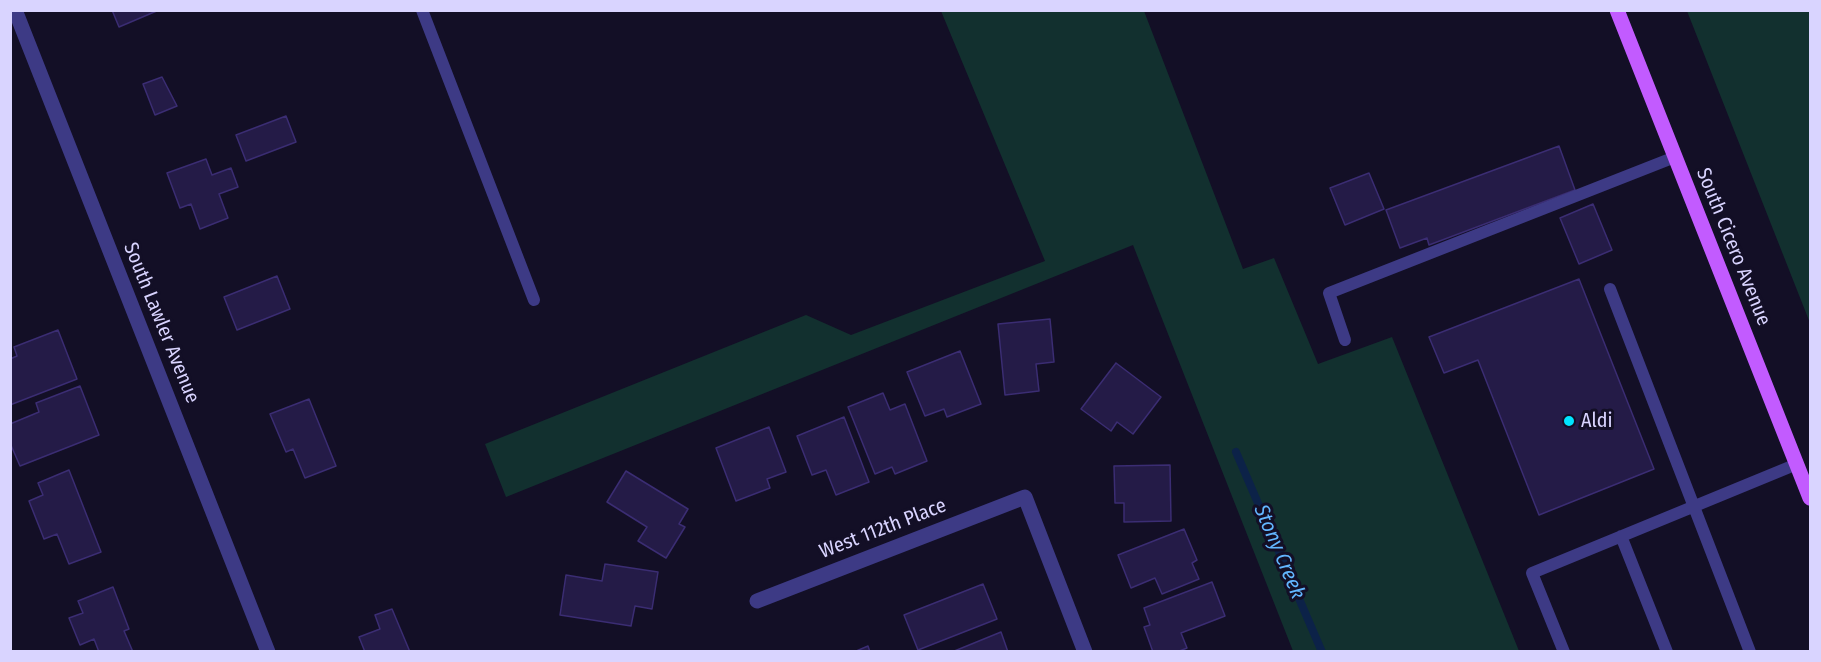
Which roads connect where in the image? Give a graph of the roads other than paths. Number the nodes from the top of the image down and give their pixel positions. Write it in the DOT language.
graph roads {
  1 [pos="15,10"];
  2 [pos="422,10"];
  3 [pos="1617,10"];
  4 [pos="1675,156"];
  5 [pos="1610,289"];
  6 [pos="534,300"];
  7 [pos="1346,340"];
  8 [pos="1797,464"];
  9 [pos="1810,498"];
  10 [pos="1694,506"];
  11 [pos="1621,536"];
  12 [pos="757,601"];
  13 [pos="268,651"];
  14 [pos="1085,651"];
  15 [pos="1564,651"];
  16 [pos="1666,651"];
  17 [pos="1750,651"];
  1 -- 13 [label="street, South Lawler Avenue"];
  2 -- 6 [label="lane"];
  3 -- 4 [label="main road, South Cicero Avenue"];
  4 -- 7 [label="lane"];
  4 -- 8 [label="main road, South Cicero Avenue"];
  5 -- 10 [label="lane"];
  8 -- 9 [label="main road, South Cicero Avenue"];
  8 -- 10 [label="lane"];
  10 -- 11 [label="lane"];
  10 -- 17 [label="lane"];
  11 -- 15 [label="lane"];
  11 -- 16 [label="lane"];
  12 -- 14 [label="street, West 112th Place"];
}
